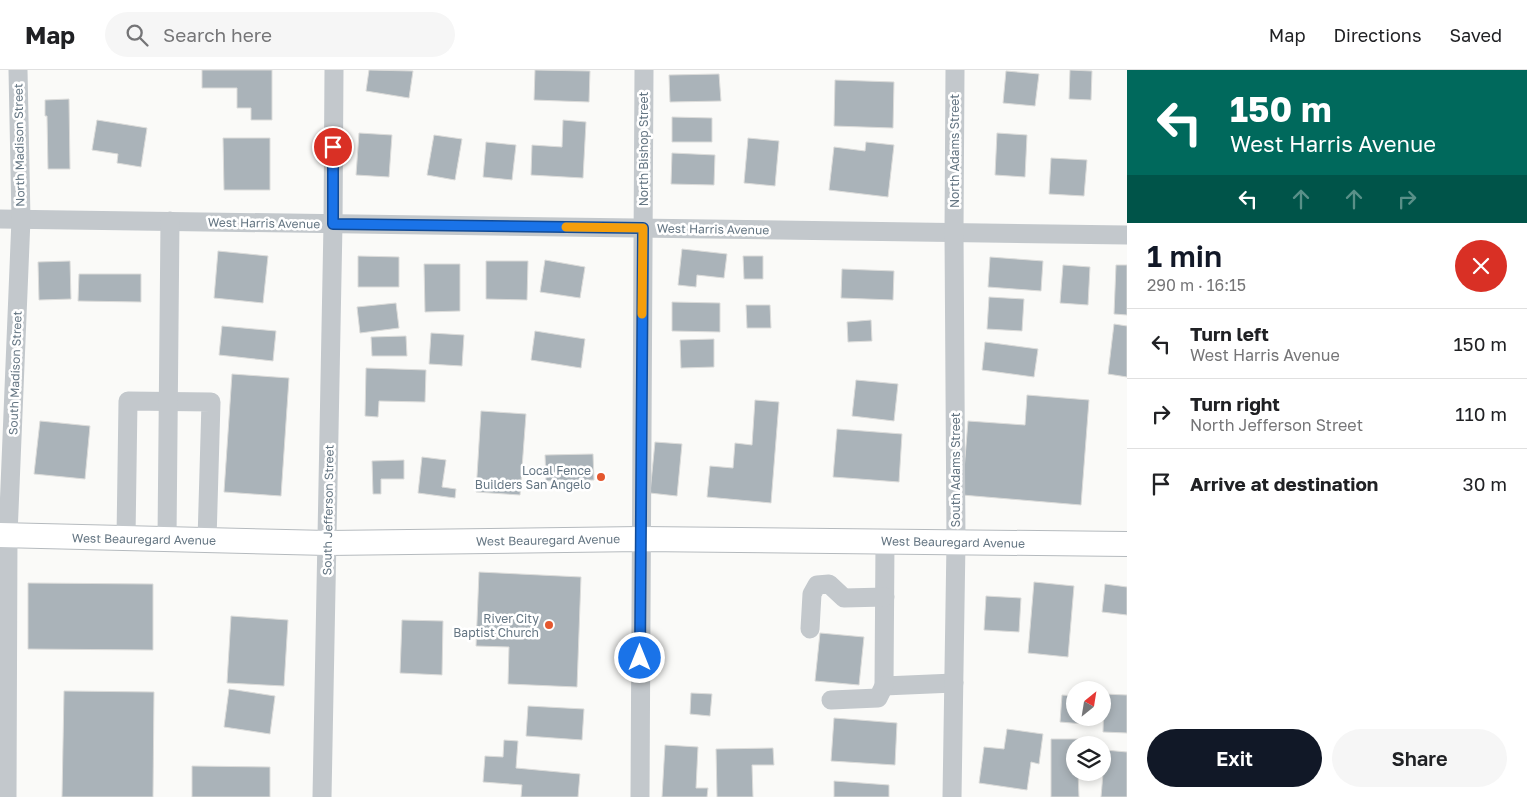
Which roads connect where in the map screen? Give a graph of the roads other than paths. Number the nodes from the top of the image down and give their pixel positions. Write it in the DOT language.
graph roads {
  1 [pos="18,70"];
  2 [pos="334,70"];
  3 [pos="644,70"];
  4 [pos="954,70"];
  5 [pos="0,219"];
  6 [pos="21,219"];
  7 [pos="170,221"];
  8 [pos="333,224"];
  9 [pos="643,228"];
  10 [pos="954,232"];
  11 [pos="1127,235"];
  12 [pos="168,401"];
  13 [pos="4,535"];
  14 [pos="126,538"];
  15 [pos="167,539"];
  16 [pos="641,539"];
  17 [pos="207,540"];
  18 [pos="886,542"];
  19 [pos="956,542"];
  20 [pos="328,543"];
  21 [pos="1127,544"];
  22 [pos="885,597"];
  23 [pos="810,629"];
  24 [pos="4,649"];
  25 [pos="954,683"];
  26 [pos="884,686"];
  27 [pos="831,700"];
  28 [pos="7,797"];
  29 [pos="322,797"];
  30 [pos="640,797"];
  31 [pos="952,797"];
  1 -- 6 [label="street, North Madison Street"];
  2 -- 8 [label="street, South Jefferson Street"];
  3 -- 9 [label="street, North Bishop Street"];
  4 -- 10 [label="street, North Adams Street"];
  5 -- 6 [label="street, West Harris Avenue"];
  6 -- 7 [label="street, West Harris Avenue"];
  6 -- 13 [label="street, South Madison Street"];
  7 -- 8 [label="street, West Harris Avenue"];
  7 -- 12 [label="street"];
  8 -- 9 [label="street, West Harris Avenue"];
  8 -- 20 [label="street, South Jefferson Street"];
  9 -- 10 [label="street, West Harris Avenue"];
  9 -- 16 [label="street, North Bishop Street"];
  10 -- 11 [label="street, West Harris Avenue"];
  10 -- 19 [label="street, South Adams Street"];
  12 -- 14 [label="street"];
  12 -- 15 [label="street"];
  12 -- 17 [label="street"];
  13 -- 14 [label="main road, West Beauregard Avenue"];
  13 -- 24 [label="street, South Madison Street"];
  14 -- 15 [label="main road, West Beauregard Avenue"];
  15 -- 17 [label="main road, West Beauregard Avenue"];
  16 -- 18 [label="main road, West Beauregard Avenue"];
  16 -- 20 [label="main road, West Beauregard Avenue"];
  16 -- 30 [label="street, North Bishop Street"];
  17 -- 20 [label="main road, West Beauregard Avenue"];
  18 -- 19 [label="main road, West Beauregard Avenue"];
  18 -- 22 [label="street"];
  19 -- 21 [label="main road, West Beauregard Avenue"];
  19 -- 25 [label="street, South Adams Street"];
  20 -- 29 [label="street, South Jefferson Street"];
  22 -- 23 [label="street"];
  22 -- 26 [label="street"];
  24 -- 28 [label="street, South Madison Street"];
  25 -- 26 [label="street"];
  25 -- 31 [label="street, South Adams Street"];
  26 -- 27 [label="street"];
}
